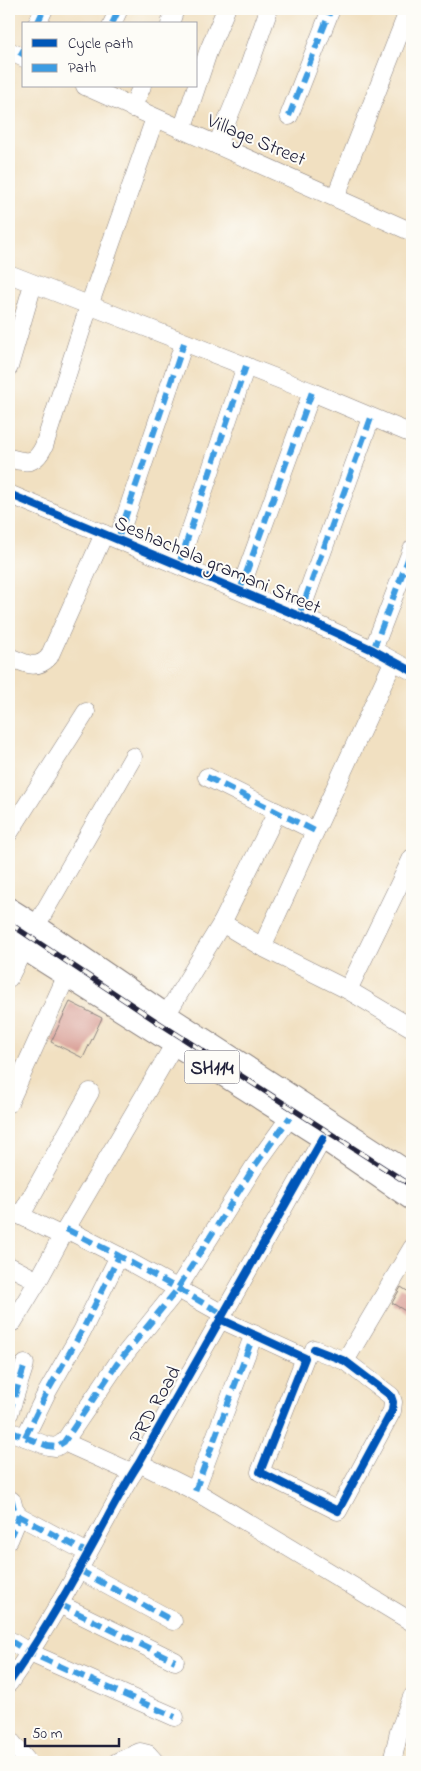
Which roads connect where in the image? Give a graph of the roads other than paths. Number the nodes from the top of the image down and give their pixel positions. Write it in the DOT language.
graph roads {
  1 [pos="44,9"];
  2 [pos="119,9"];
  3 [pos="176,9"];
  4 [pos="226,9"];
  5 [pos="269,9"];
  6 [pos="331,9"];
  7 [pos="409,9"];
  8 [pos="38,22"];
  9 [pos="113,22"];
  10 [pos="171,22"];
  11 [pos="198,82"];
  12 [pos="89,88"];
  13 [pos="141,88"];
  14 [pos="196,88"];
  15 [pos="132,108"];
  16 [pos="289,116"];
  17 [pos="155,118"];
  18 [pos="182,130"];
  19 [pos="217,145"];
  20 [pos="336,196"];
  21 [pos="412,232"];
  22 [pos="9,274"];
  23 [pos="34,284"];
  24 [pos="89,306"];
  25 [pos="184,343"];
  26 [pos="246,366"];
  27 [pos="9,367"];
  28 [pos="312,392"];
  29 [pos="371,418"];
  30 [pos="412,434"];
  31 [pos="9,458"];
  32 [pos="9,494"];
  33 [pos="111,536"];
  34 [pos="412,549"];
  35 [pos="179,564"];
  36 [pos="240,590"];
  37 [pos="299,616"];
  38 [pos="373,650"];
  39 [pos="9,657"];
  40 [pos="393,662"];
  41 [pos="412,671"];
  42 [pos="86,712"];
  43 [pos="133,757"];
  44 [pos="208,777"];
  45 [pos="277,812"];
  46 [pos="315,831"];
  47 [pos="9,833"];
  48 [pos="412,858"];
  49 [pos="9,909"];
  50 [pos="222,923"];
  51 [pos="36,926"];
  52 [pos="16,944"];
  53 [pos="262,947"];
  54 [pos="66,977"];
  55 [pos="9,978"];
  56 [pos="348,990"];
  57 [pos="166,1016"];
  58 [pos="412,1028"];
  59 [pos="175,1043"];
  60 [pos="90,1092"];
  61 [pos="9,1103"];
  62 [pos="290,1117"];
  63 [pos="323,1138"];
  64 [pos="412,1175"];
  65 [pos="412,1199"];
  66 [pos="15,1213"];
  67 [pos="64,1232"];
  68 [pos="412,1248"];
  69 [pos="119,1256"];
  70 [pos="9,1266"];
  71 [pos="38,1281"];
  72 [pos="178,1288"];
  73 [pos="221,1317"];
  74 [pos="13,1322"];
  75 [pos="254,1334"];
  76 [pos="314,1349"];
  77 [pos="344,1361"];
  78 [pos="25,1364"];
  79 [pos="9,1414"];
  80 [pos="17,1434"];
  81 [pos="64,1442"];
  82 [pos="136,1468"];
  83 [pos="195,1491"];
  84 [pos="9,1499"];
  85 [pos="19,1516"];
  86 [pos="9,1540"];
  87 [pos="88,1553"];
  88 [pos="79,1570"];
  89 [pos="59,1604"];
  90 [pos="173,1621"];
  91 [pos="412,1622"];
  92 [pos="9,1640"];
  93 [pos="30,1653"];
  94 [pos="175,1661"];
  95 [pos="9,1683"];
  96 [pos="412,1697"];
  97 [pos="175,1717"];
  98 [pos="406,1736"];
  99 [pos="9,1739"];
  100 [pos="28,1762"];
  101 [pos="117,1762"];
  102 [pos="155,1762"];
  103 [pos="392,1762"];
  1 -- 8 [label="street"];
  2 -- 9 [label="street"];
  3 -- 10 [label="street"];
  4 -- 11 [label="street"];
  5 -- 19 [label="street"];
  6 -- 16 [label="street"];
  7 -- 20 [label="street"];
  12 -- 15 [label="street, Village Street"];
  13 -- 15 [label="street"];
  14 -- 18 [label="street"];
  15 -- 17 [label="street, Village Street"];
  17 -- 18 [label="street, Village Street"];
  17 -- 24 [label="street"];
  18 -- 19 [label="street, Village Street"];
  19 -- 20 [label="street, Village Street"];
  20 -- 21 [label="street, Village Street"];
  22 -- 23 [label="street"];
  23 -- 24 [label="street"];
  23 -- 27 [label="street"];
  24 -- 25 [label="street"];
  24 -- 31 [label="street"];
  25 -- 26 [label="street"];
  25 -- 33 [label="street"];
  26 -- 28 [label="street"];
  26 -- 35 [label="street"];
  28 -- 29 [label="street"];
  28 -- 36 [label="street"];
  29 -- 30 [label="street"];
  29 -- 37 [label="street"];
  32 -- 33 [label="street, Seshachala gramani Street"];
  33 -- 35 [label="street, Seshachala gramani Street"];
  33 -- 39 [label="street"];
  34 -- 38 [label="street"];
  35 -- 36 [label="street, Seshachala gramani Street"];
  36 -- 37 [label="street, Seshachala gramani Street"];
  37 -- 38 [label="street, Seshachala gramani Street"];
  38 -- 40 [label="street, Seshachala gramani Street"];
  40 -- 41 [label="street, Seshachala gramani Street"];
  40 -- 46 [label="street"];
  42 -- 47 [label="street"];
  43 -- 51 [label="street"];
  44 -- 45 [label="street"];
  45 -- 46 [label="street"];
  45 -- 50 [label="street"];
  46 -- 53 [label="street"];
  48 -- 56 [label="street"];
  49 -- 51 [label="main road, SH114"];
  50 -- 53 [label="street"];
  50 -- 57 [label="street"];
  51 -- 57 [label="main road, SH114"];
  52 -- 54 [label="main road, SH114"];
  52 -- 55 [label="street"];
  53 -- 56 [label="street"];
  54 -- 59 [label="main road, SH114"];
  54 -- 61 [label="street"];
  56 -- 58 [label="street"];
  57 -- 64 [label="main road, SH114"];
  59 -- 62 [label="main road, SH114"];
  59 -- 67 [label="street"];
  60 -- 66 [label="street"];
  62 -- 63 [label="main road, SH114"];
  62 -- 72 [label="street"];
  63 -- 65 [label="main road, SH114"];
  63 -- 73 [label="street, PRD Road"];
  66 -- 67 [label="street"];
  67 -- 69 [label="street"];
  67 -- 71 [label="street"];
  68 -- 77 [label="street"];
  69 -- 72 [label="street"];
  69 -- 80 [label="street"];
  70 -- 71 [label="street"];
  71 -- 74 [label="street"];
  72 -- 73 [label="street"];
  72 -- 81 [label="street"];
  73 -- 75 [label="street"];
  73 -- 82 [label="street, PRD Road"];
  75 -- 77 [label="street"];
  75 -- 83 [label="street"];
  76 -- 77 [label="street"];
  78 -- 79 [label="street"];
  80 -- 81 [label="street"];
  81 -- 82 [label="street"];
  82 -- 83 [label="street"];
  82 -- 87 [label="street, PRD Road"];
  83 -- 91 [label="street"];
  84 -- 85 [label="street"];
  85 -- 86 [label="street"];
  85 -- 87 [label="street"];
  87 -- 88 [label="street, PRD Road"];
  88 -- 89 [label="street, PRD Road"];
  88 -- 90 [label="street"];
  89 -- 93 [label="street, PRD Road"];
  89 -- 94 [label="street"];
  92 -- 93 [label="street"];
  93 -- 95 [label="street, PRD Road"];
  93 -- 97 [label="street"];
  96 -- 98 [label="street"];
  98 -- 103 [label="street"];
  99 -- 100 [label="street"];
  101 -- 102 [label="street"];
}
